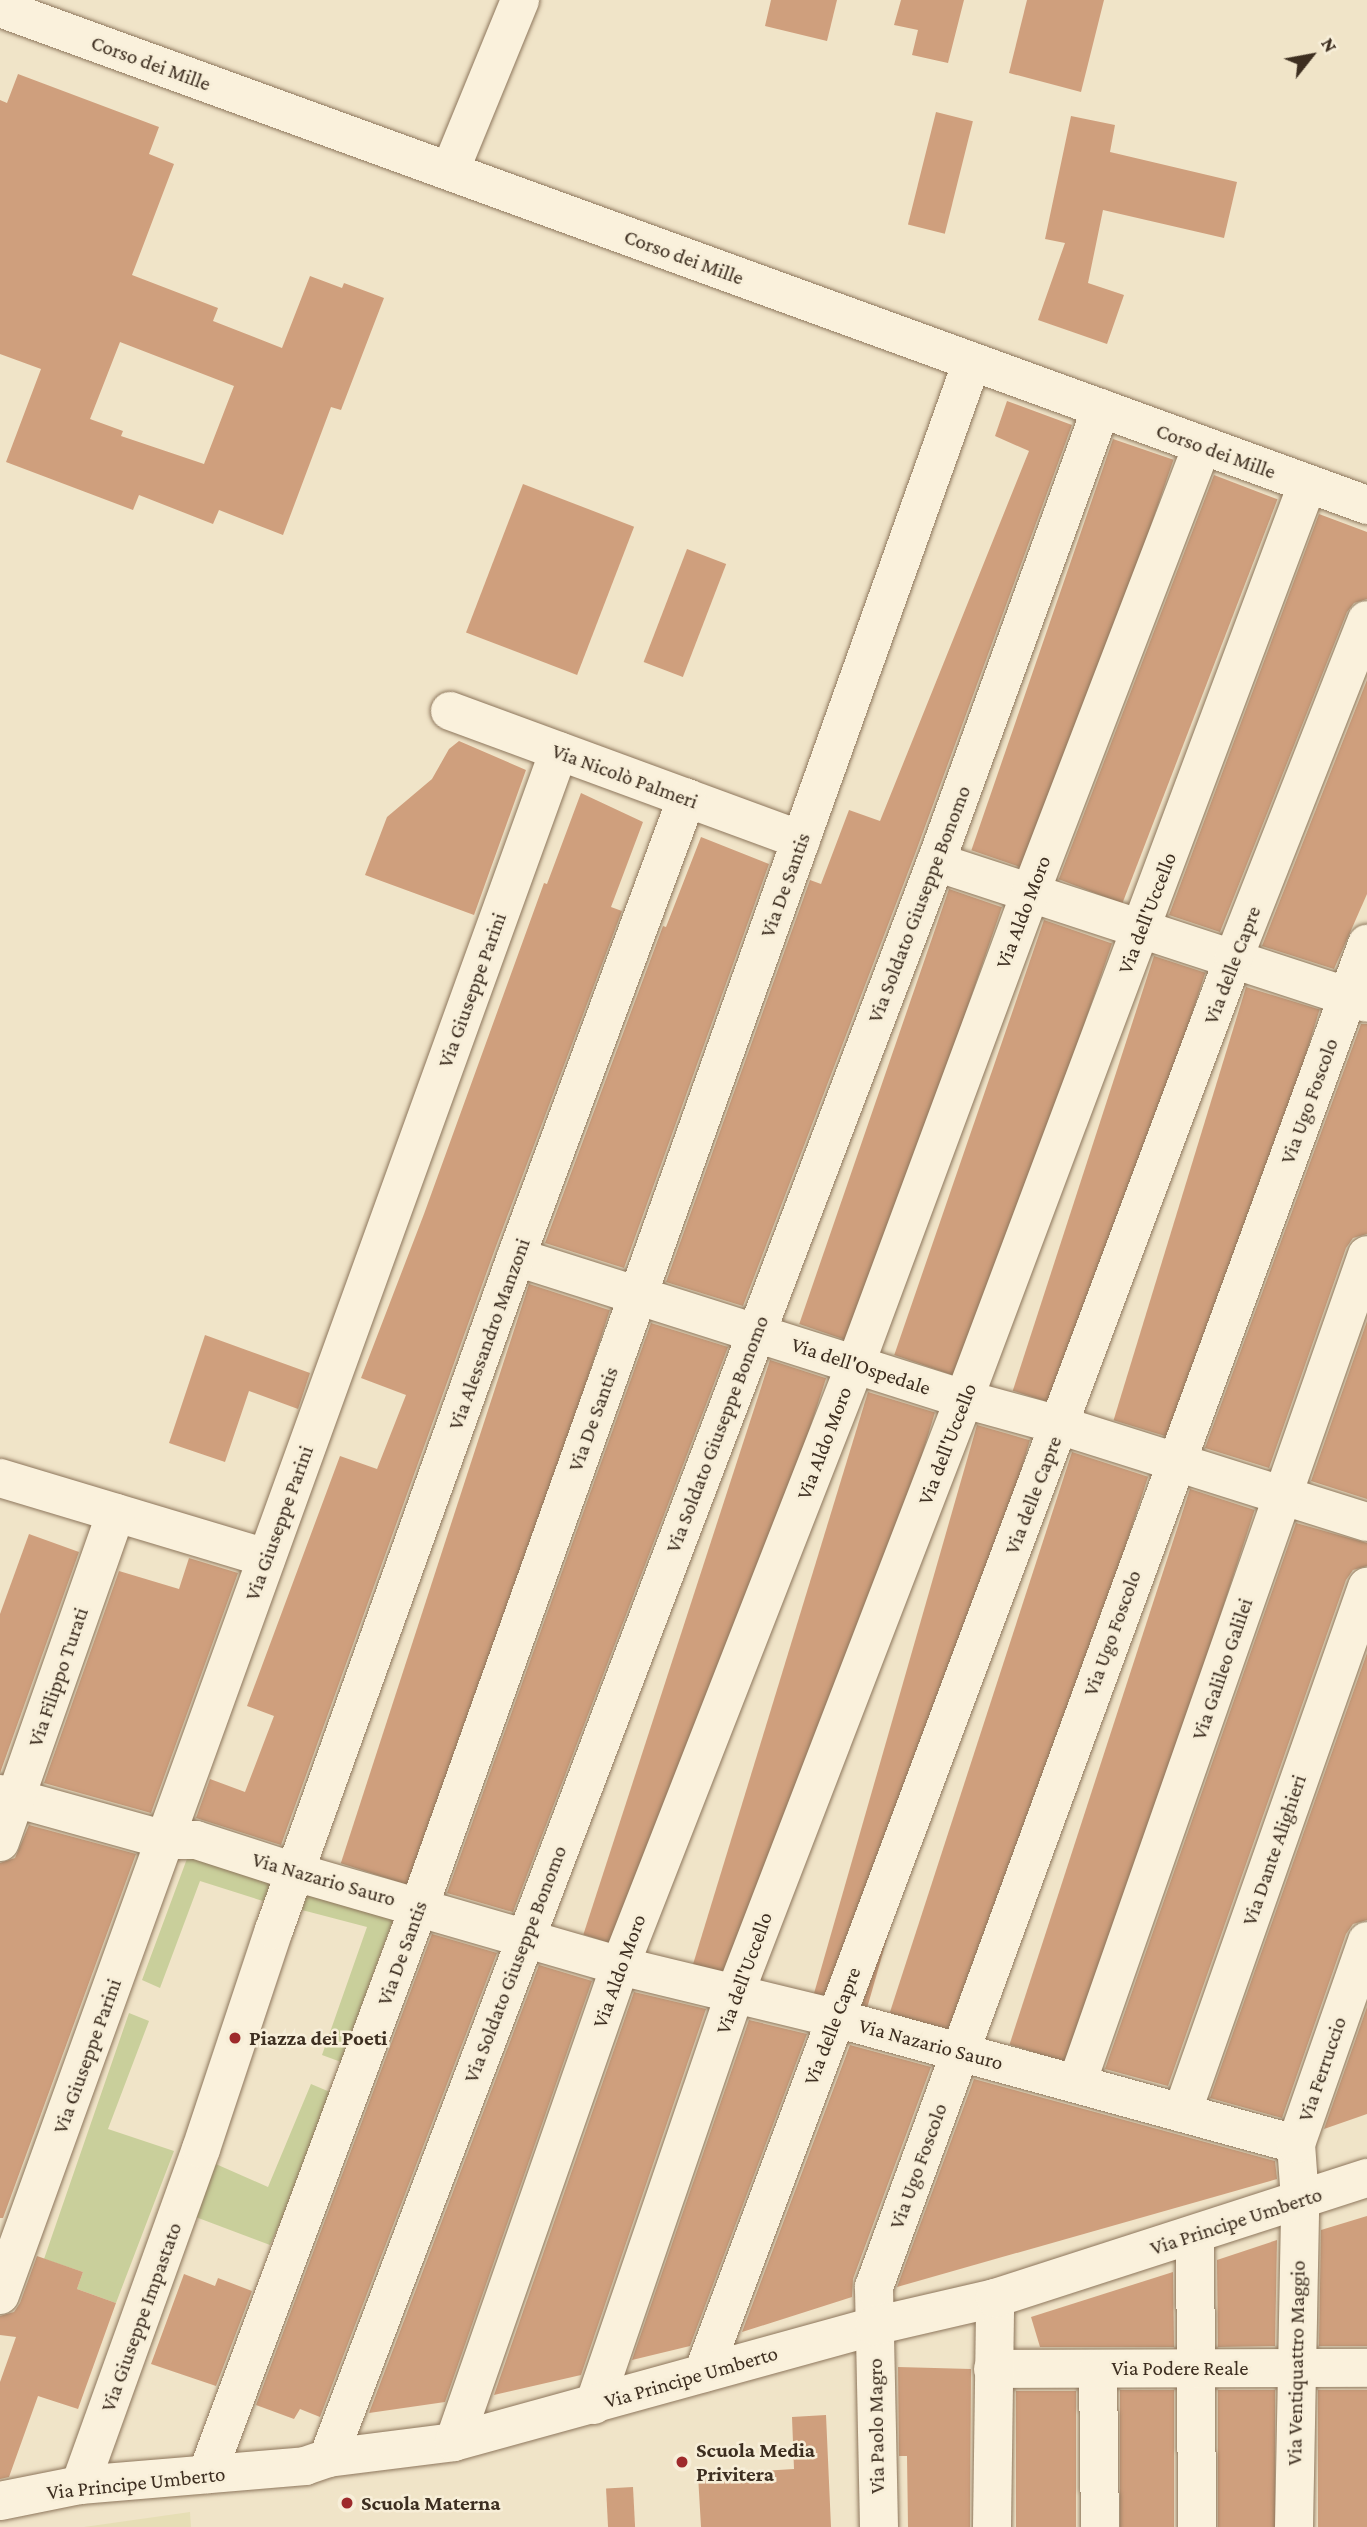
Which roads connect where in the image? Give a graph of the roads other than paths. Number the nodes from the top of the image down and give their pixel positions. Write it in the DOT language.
graph roads {
  1 [pos="520,0"];
  2 [pos="0,8"];
  3 [pos="450,172"];
  4 [pos="972,362"];
  5 [pos="1101,408"];
  6 [pos="1202,447"];
  7 [pos="1307,485"];
  8 [pos="1367,505"];
  9 [pos="1367,620"];
  10 [pos="450,711"];
  11 [pos="559,751"];
  12 [pos="687,798"];
  13 [pos="801,840"];
  14 [pos="936,862"];
  15 [pos="1030,894"];
  16 [pos="1142,928"];
  17 [pos="1367,944"];
  18 [pos="1234,957"];
  19 [pos="1357,1000"];
  20 [pos="1367,1255"];
  21 [pos="516,1257"];
  22 [pos="638,1296"];
  23 [pos="756,1333"];
  24 [pos="856,1363"];
  25 [pos="964,1399"];
  26 [pos="1059,1425"];
  27 [pos="1174,1464"];
  28 [pos="0,1478"];
  29 [pos="1283,1496"];
  30 [pos="116,1513"];
  31 [pos="1367,1522"];
  32 [pos="266,1558"];
  33 [pos="1367,1587"];
  34 [pos="8,1796"];
  35 [pos="166,1840"];
  36 [pos="0,1842"];
  37 [pos="295,1872"];
  38 [pos="419,1907"];
  39 [pos="524,1939"];
  40 [pos="1367,1941"];
  41 [pos="620,1966"];
  42 [pos="734,1996"];
  43 [pos="835,2018"];
  44 [pos="959,2051"];
  45 [pos="1077,2083"];
  46 [pos="1182,2113"];
  47 [pos="1296,2144"];
  48 [pos="1367,2178"];
  49 [pos="1300,2200"];
  50 [pos="1195,2236"];
  51 [pos="0,2295"];
  52 [pos="995,2298"];
  53 [pos="874,2326"];
  54 [pos="1195,2368"];
  55 [pos="1296,2368"];
  56 [pos="1367,2368"];
  57 [pos="993,2369"];
  58 [pos="1098,2369"];
  59 [pos="702,2373"];
  60 [pos="594,2405"];
  61 [pos="454,2442"];
  62 [pos="328,2458"];
  63 [pos="207,2473"];
  64 [pos="80,2485"];
  65 [pos="0,2501"];
  66 [pos="879,2527"];
  67 [pos="992,2527"];
  68 [pos="1100,2527"];
  69 [pos="1197,2527"];
  70 [pos="1294,2527"];
  1 -- 3 [label="street"];
  2 -- 3 [label="street, Corso dei Mille"];
  3 -- 4 [label="street, Corso dei Mille"];
  4 -- 5 [label="street, Corso dei Mille"];
  4 -- 13 [label="street, Via De Santis"];
  5 -- 6 [label="street, Corso dei Mille"];
  5 -- 14 [label="street, Via Soldato Giuseppe Bonomo"];
  6 -- 7 [label="street, Corso dei Mille"];
  6 -- 15 [label="street, Via Aldo Moro"];
  7 -- 8 [label="street, Corso dei Mille"];
  7 -- 16 [label="street, Via dell'Uccello"];
  9 -- 18 [label="street, Via delle Capre"];
  10 -- 11 [label="street, Via Nicolò Palmeri"];
  11 -- 12 [label="street, Via Nicolò Palmeri"];
  11 -- 32 [label="street, Via Giuseppe Parini"];
  12 -- 13 [label="street, Via Nicolò Palmeri"];
  12 -- 21 [label="street, Via Alessandro Manzoni"];
  13 -- 22 [label="street, Via De Santis"];
  14 -- 15 [label="street"];
  14 -- 23 [label="street, Via Soldato Giuseppe Bonomo"];
  15 -- 16 [label="street"];
  15 -- 24 [label="street, Via Aldo Moro"];
  16 -- 18 [label="street"];
  16 -- 25 [label="street, Via dell'Uccello"];
  17 -- 19 [label="street, Via Ugo Foscolo"];
  18 -- 19 [label="street"];
  18 -- 26 [label="street, Via delle Capre"];
  19 -- 27 [label="street, Via Ugo Foscolo"];
  20 -- 29 [label="street, Via Galileo Galilei"];
  21 -- 22 [label="street, Via dell'Ospedale"];
  21 -- 37 [label="street, Via Alessandro Manzoni"];
  22 -- 23 [label="street, Via dell'Ospedale"];
  22 -- 38 [label="street, Via De Santis"];
  23 -- 24 [label="street, Via dell'Ospedale"];
  23 -- 39 [label="street, Via Soldato Giuseppe Bonomo"];
  24 -- 25 [label="street, Via dell'Ospedale"];
  24 -- 41 [label="street, Via Aldo Moro"];
  25 -- 26 [label="street, Via dell'Ospedale"];
  25 -- 42 [label="street, Via dell'Uccello"];
  26 -- 27 [label="street, Via dell'Ospedale"];
  26 -- 43 [label="street, Via delle Capre"];
  27 -- 29 [label="street, Via dell'Ospedale"];
  27 -- 44 [label="street, Via Ugo Foscolo"];
  28 -- 30 [label="street"];
  29 -- 31 [label="street, Via dell'Ospedale"];
  29 -- 45 [label="street, Via Galileo Galilei"];
  30 -- 32 [label="street"];
  30 -- 34 [label="street, Via Filippo Turati"];
  32 -- 35 [label="street, Via Giuseppe Parini"];
  33 -- 46 [label="street, Via Dante Alighieri"];
  34 -- 35 [label="street, Via Nazario Sauro"];
  34 -- 36 [label="street, Via Filippo Turati"];
  35 -- 37 [label="street, Via Nazario Sauro"];
  35 -- 51 [label="street, Via Giuseppe Parini"];
  37 -- 38 [label="street, Via Nazario Sauro"];
  37 -- 64 [label="street, Via Giuseppe Impastato"];
  38 -- 39 [label="street, Via Nazario Sauro"];
  38 -- 63 [label="street, Via De Santis"];
  39 -- 41 [label="street, Via Nazario Sauro"];
  39 -- 62 [label="street, Via Soldato Giuseppe Bonomo"];
  40 -- 47 [label="street, Via Ferruccio"];
  41 -- 42 [label="street, Via Nazario Sauro"];
  41 -- 61 [label="street, Via Aldo Moro"];
  42 -- 43 [label="street, Via Nazario Sauro"];
  42 -- 60 [label="street, Via dell'Uccello"];
  43 -- 44 [label="street, Via Nazario Sauro"];
  43 -- 59 [label="street, Via delle Capre"];
  44 -- 45 [label="street, Via Nazario Sauro"];
  44 -- 53 [label="street, Via Ugo Foscolo"];
  45 -- 46 [label="street, Via Nazario Sauro"];
  46 -- 47 [label="street, Via Nazario Sauro"];
  47 -- 49 [label="street, Via Ferruccio"];
  48 -- 49 [label="street, Via Principe Umberto"];
  49 -- 50 [label="street, Via Principe Umberto"];
  49 -- 55 [label="street, Via Ventiquattro Maggio"];
  50 -- 52 [label="street, Via Principe Umberto"];
  50 -- 54 [label="street"];
  52 -- 53 [label="street, Via Principe Umberto"];
  52 -- 57 [label="street"];
  53 -- 59 [label="street, Via Principe Umberto"];
  53 -- 66 [label="street, Via Paolo Magro"];
  54 -- 55 [label="street, Via Podere Reale"];
  54 -- 58 [label="street, Via Podere Reale"];
  54 -- 69 [label="street"];
  55 -- 56 [label="street, Via Podere Reale"];
  55 -- 70 [label="street, Via Ventiquattro Maggio"];
  57 -- 58 [label="street, Via Podere Reale"];
  57 -- 67 [label="street"];
  58 -- 68 [label="street"];
  59 -- 60 [label="street, Via Principe Umberto"];
  60 -- 61 [label="street, Via Principe Umberto"];
  61 -- 62 [label="street, Via Principe Umberto"];
  62 -- 63 [label="street, Via Principe Umberto"];
  63 -- 64 [label="street, Via Principe Umberto"];
  64 -- 65 [label="street, Via Principe Umberto"];
}
